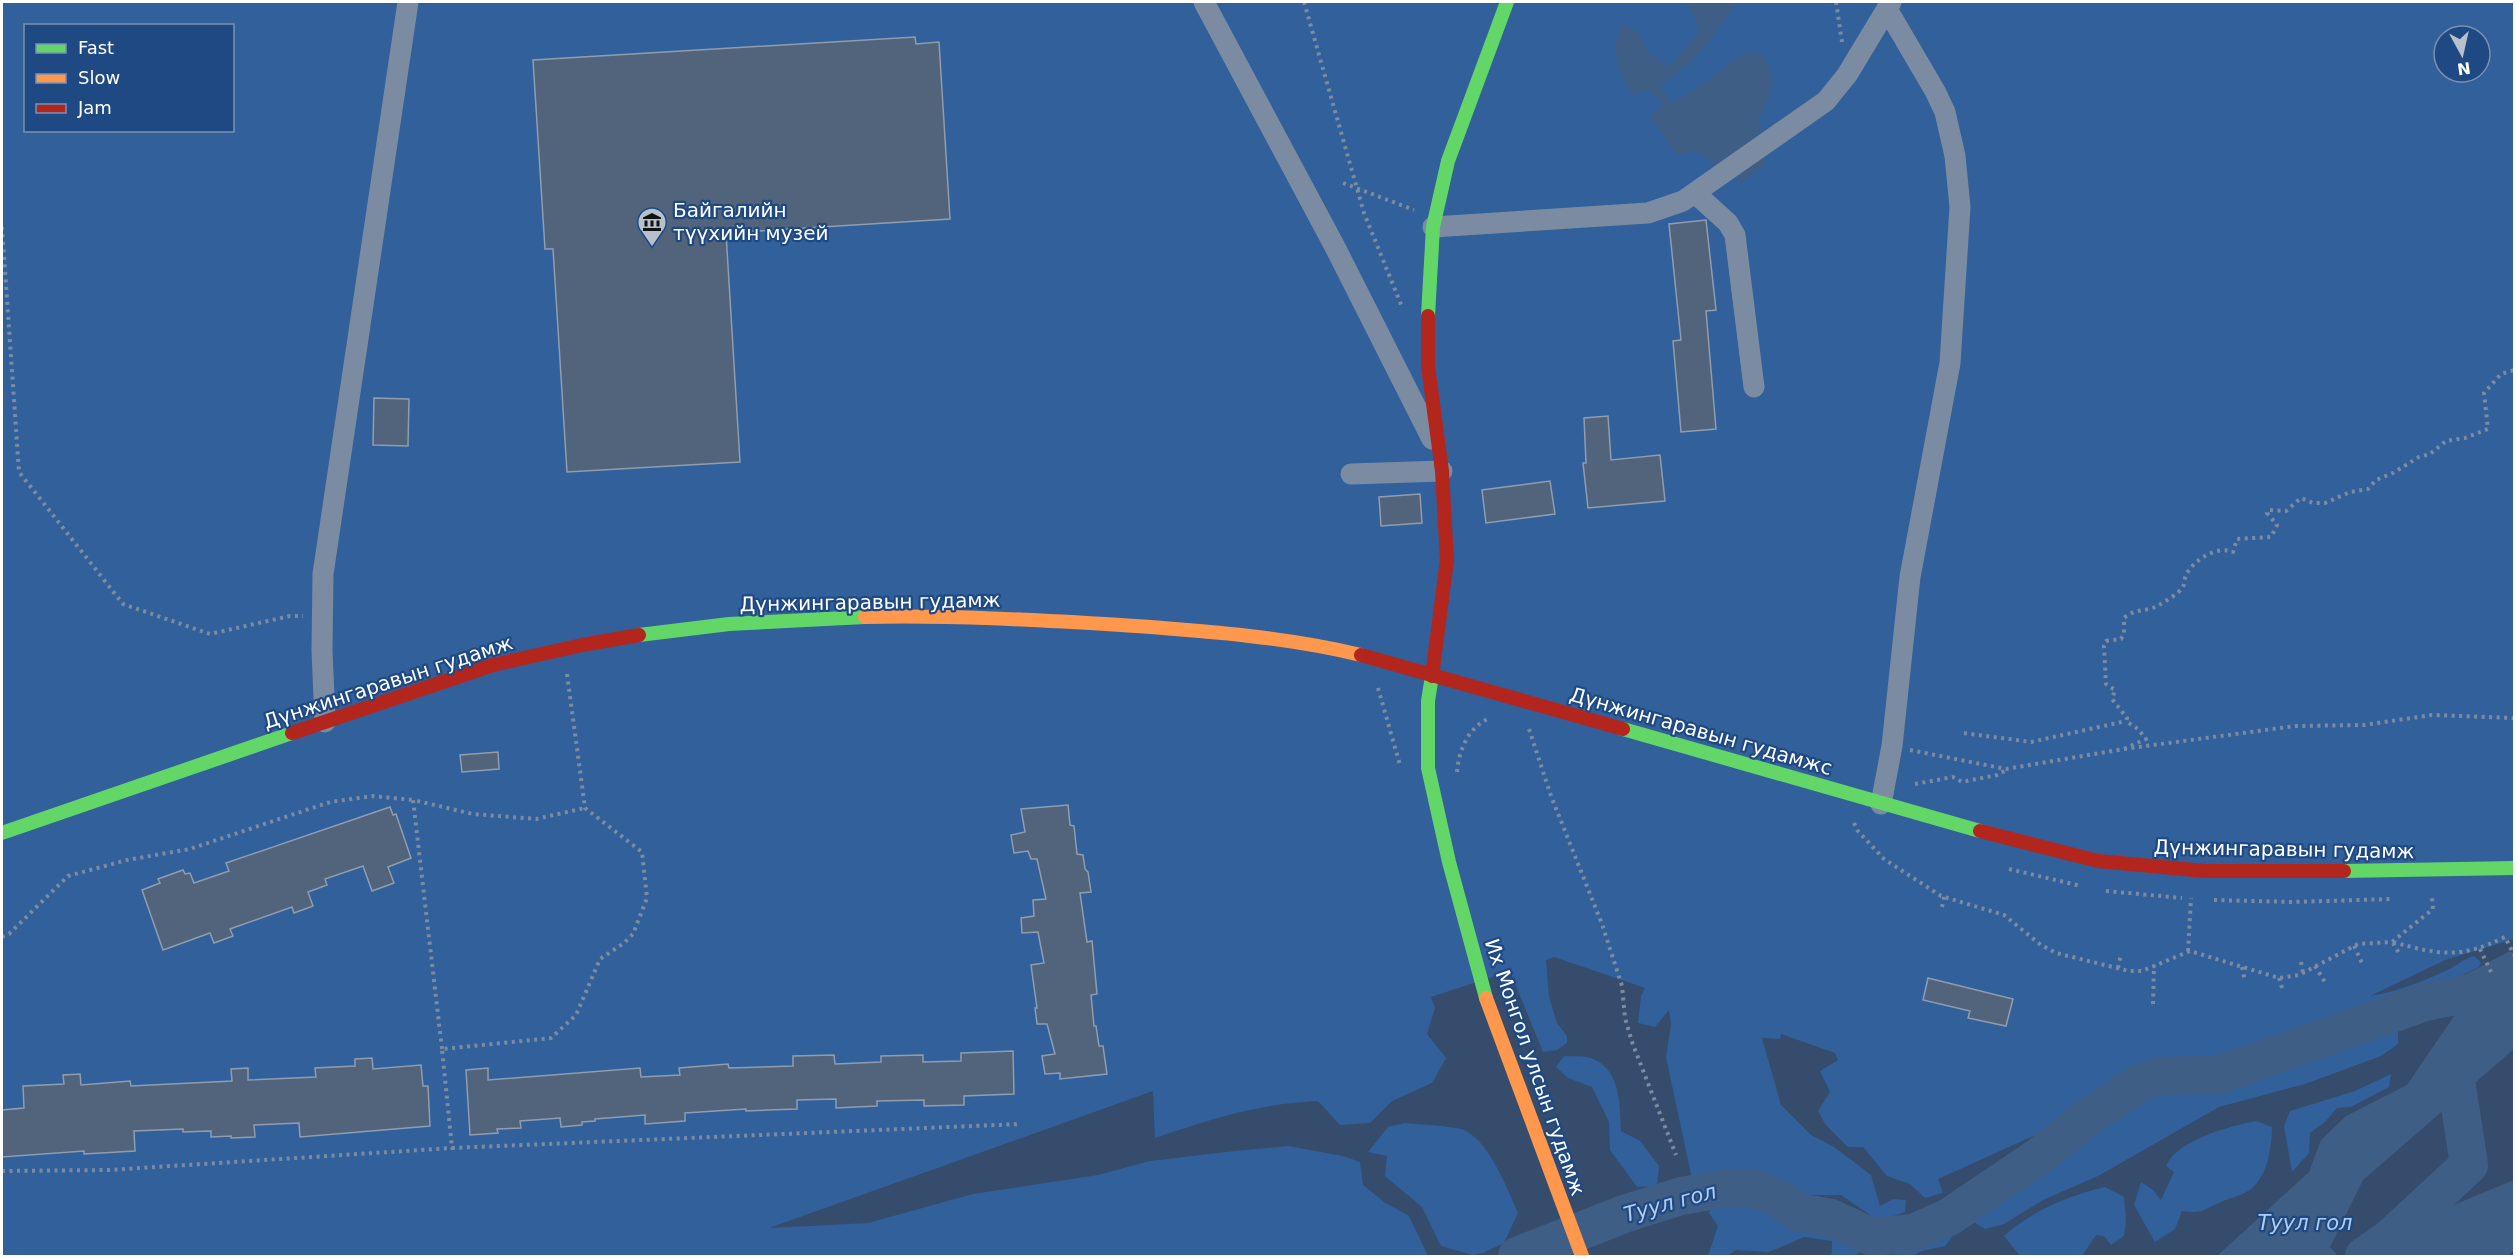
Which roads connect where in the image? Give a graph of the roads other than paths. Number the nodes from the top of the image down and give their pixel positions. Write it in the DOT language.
graph roads {
  1 [pos="408,2"];
  2 [pos="1204,2"];
  3 [pos="1507,2"];
  4 [pos="1889,5"];
  5 [pos="1696,194"];
  6 [pos="1434,223"];
  7 [pos="1754,387"];
  8 [pos="1441,463"];
  9 [pos="1351,474"];
  10 [pos="1432,676"];
  11 [pos="1509,698"];
  12 [pos="326,722"];
  13 [pos="1883,798"];
  14 [pos="2,833"];
  15 [pos="2514,868"];
  16 [pos="1582,1257"];
  1 -- 12 [label="street"];
  2 -- 8 [label="street"];
  3 -- 6 [label="main road, Их Монгол улсын гудамж"];
  4 -- 5 [label="street"];
  4 -- 13 [label="street"];
  5 -- 6 [label="street"];
  5 -- 7 [label="street"];
  6 -- 8 [label="main road, Их Монгол улсын гудамж"];
  8 -- 9 [label="street"];
  8 -- 10 [label="main road, Их Монгол улсын гудамж"];
  10 -- 11 [label="main road, Дүнжингаравын гудамж"];
  10 -- 12 [label="main road, Дүнжингаравын гудамж"];
  10 -- 16 [label="main road, Их Монгол улсын гудамж"];
  11 -- 13 [label="main road, Дүнжингаравын гудамжс"];
  12 -- 14 [label="main road, Дүнжингаравын гудамж"];
  13 -- 15 [label="main road, Дүнжингаравын гудамж"];
}
